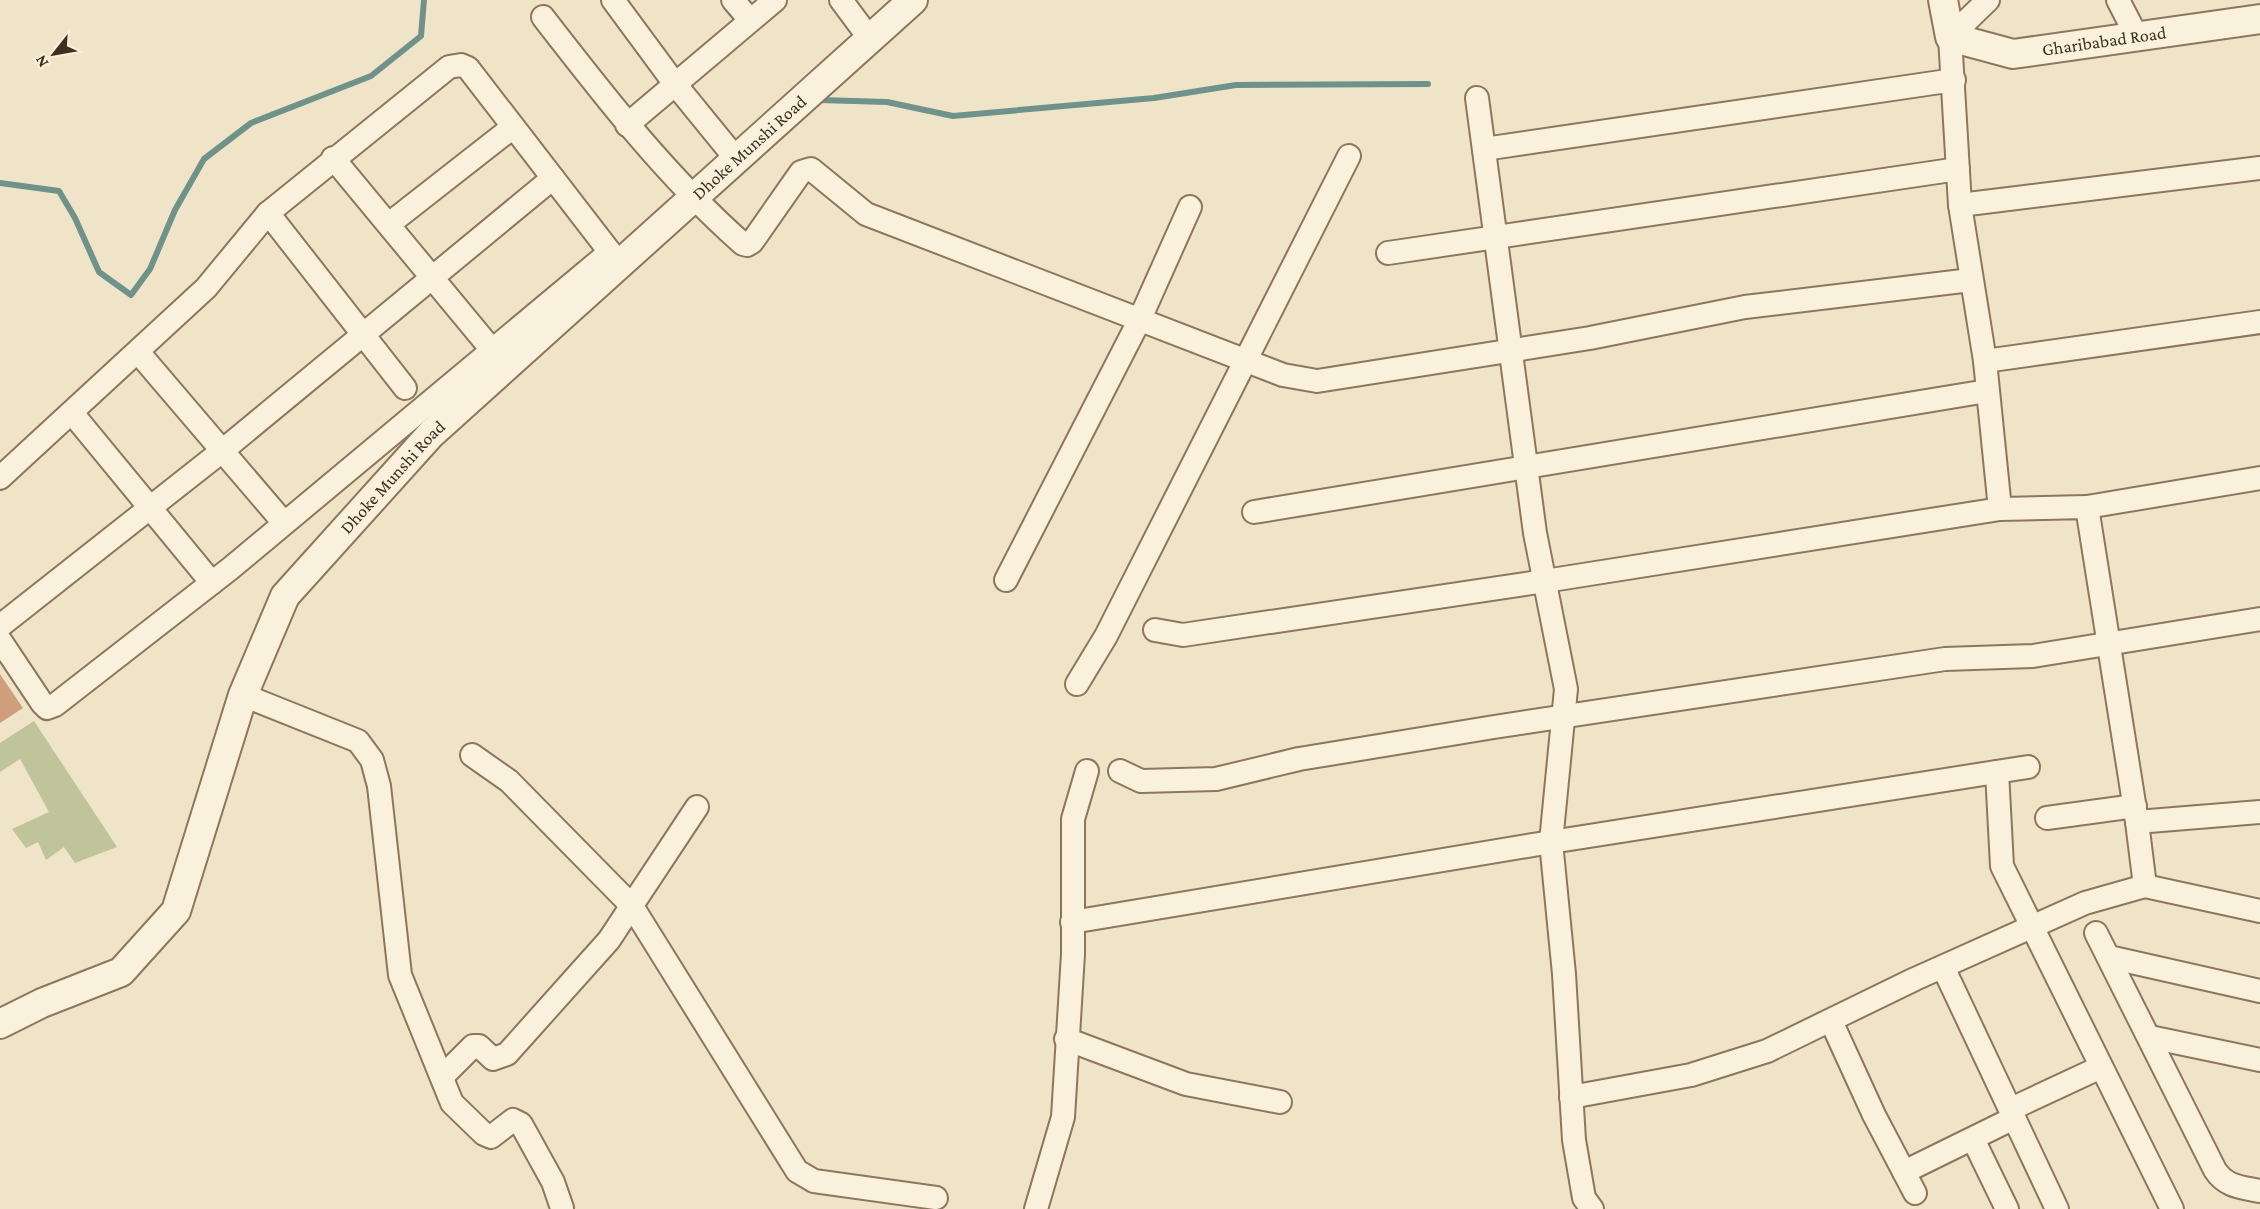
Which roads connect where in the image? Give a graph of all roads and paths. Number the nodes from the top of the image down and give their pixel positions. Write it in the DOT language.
graph roads {
  1 [pos="613,0"];
  2 [pos="733,0"];
  3 [pos="775,0"];
  4 [pos="841,0"];
  5 [pos="913,0"];
  6 [pos="1942,0"];
  7 [pos="1988,0"];
  8 [pos="2118,0"];
  9 [pos="543,17"];
  10 [pos="2260,19"];
  11 [pos="750,20"];
  12 [pos="2137,36"];
  13 [pos="1950,37"];
  14 [pos="870,39"];
  15 [pos="1954,80"];
  16 [pos="675,84"];
  17 [pos="1478,98"];
  18 [pos="627,125"];
  19 [pos="513,127"];
  20 [pos="1484,148"];
  21 [pos="1349,156"];
  22 [pos="333,158"];
  23 [pos="737,160"];
  24 [pos="2260,168"];
  25 [pos="1958,169"];
  26 [pos="553,178"];
  27 [pos="694,198"];
  28 [pos="1960,205"];
  29 [pos="1190,207"];
  30 [pos="268,213"];
  31 [pos="389,224"];
  32 [pos="1496,237"];
  33 [pos="1388,253"];
  34 [pos="615,258"];
  35 [pos="433,276"];
  36 [pos="1971,280"];
  37 [pos="1139,321"];
  38 [pos="2260,322"];
  39 [pos="361,335"];
  40 [pos="492,350"];
  41 [pos="1511,351"];
  42 [pos="138,352"];
  43 [pos="1985,361"];
  44 [pos="1245,362"];
  45 [pos="405,388"];
  46 [pos="1987,391"];
  47 [pos="72,413"];
  48 [pos="222,451"];
  49 [pos="1526,467"];
  50 [pos="0,478"];
  51 [pos="2260,478"];
  52 [pos="2087,507"];
  53 [pos="150,508"];
  54 [pos="2000,509"];
  55 [pos="1254,512"];
  56 [pos="284,524"];
  57 [pos="1006,580"];
  58 [pos="1545,581"];
  59 [pos="213,583"];
  60 [pos="2260,619"];
  61 [pos="0,626"];
  62 [pos="1155,630"];
  63 [pos="0,640"];
  64 [pos="2109,642"];
  65 [pos="1077,684"];
  66 [pos="243,695"];
  67 [pos="1564,716"];
  68 [pos="472,755"];
  69 [pos="2028,768"];
  70 [pos="1088,771"];
  71 [pos="1120,771"];
  72 [pos="1997,772"];
  73 [pos="697,807"];
  74 [pos="2260,812"];
  75 [pos="2136,814"];
  76 [pos="2048,818"];
  77 [pos="1551,842"];
  78 [pos="2145,886"];
  79 [pos="632,906"];
  80 [pos="2260,911"];
  81 [pos="1072,922"];
  82 [pos="2030,927"];
  83 [pos="2096,933"];
  84 [pos="2109,957"];
  85 [pos="1943,967"];
  86 [pos="2260,991"];
  87 [pos="1831,1021"];
  88 [pos="0,1024"];
  89 [pos="2150,1036"];
  90 [pos="1066,1039"];
  91 [pos="2260,1060"];
  92 [pos="2101,1067"];
  93 [pos="442,1077"];
  94 [pos="1571,1097"];
  95 [pos="1280,1102"];
  96 [pos="2013,1114"];
  97 [pos="1973,1139"];
  98 [pos="1904,1172"];
  99 [pos="2260,1191"];
  100 [pos="1915,1193"];
  101 [pos="936,1198"];
  102 [pos="562,1208"];
  103 [pos="1036,1209"];
  104 [pos="1592,1209"];
  105 [pos="2007,1209"];
  106 [pos="2057,1209"];
  107 [pos="2172,1209"];
  1 -- 16 [label="street"];
  2 -- 11 [label="street"];
  3 -- 11 [label="street"];
  4 -- 14 [label="street"];
  5 -- 14 [label="street, Dhoke Munshi Road"];
  6 -- 13 [label="street"];
  7 -- 13 [label="street"];
  8 -- 12 [label="street"];
  9 -- 18 [label="street"];
  10 -- 12 [label="street, Gharibabad Road"];
  11 -- 16 [label="street"];
  12 -- 13 [label="street, Gharibabad Road"];
  13 -- 15 [label="street"];
  14 -- 23 [label="street, Dhoke Munshi Road"];
  15 -- 20 [label="street"];
  15 -- 25 [label="street"];
  16 -- 18 [label="street"];
  16 -- 23 [label="street"];
  17 -- 20 [label="street"];
  18 -- 27 [label="street"];
  19 -- 22 [label="street"];
  19 -- 26 [label="street"];
  19 -- 31 [label="street"];
  20 -- 32 [label="street"];
  21 -- 44 [label="street"];
  22 -- 30 [label="street"];
  22 -- 31 [label="street"];
  23 -- 27 [label="street, Dhoke Munshi Road"];
  24 -- 28 [label="street"];
  25 -- 28 [label="street"];
  25 -- 32 [label="street"];
  26 -- 34 [label="street"];
  26 -- 35 [label="street"];
  27 -- 34 [label="street, Dhoke Munshi Road"];
  27 -- 37 [label="street"];
  28 -- 36 [label="street"];
  29 -- 37 [label="street"];
  30 -- 39 [label="street"];
  30 -- 42 [label="street"];
  31 -- 35 [label="street"];
  32 -- 33 [label="street"];
  32 -- 41 [label="street"];
  34 -- 40 [label="street"];
  34 -- 66 [label="street, Dhoke Munshi Road"];
  35 -- 39 [label="street"];
  35 -- 40 [label="street"];
  36 -- 41 [label="street"];
  36 -- 43 [label="street"];
  37 -- 44 [label="street"];
  37 -- 57 [label="street"];
  38 -- 43 [label="street"];
  39 -- 45 [label="street"];
  39 -- 48 [label="street"];
  40 -- 56 [label="street"];
  41 -- 44 [label="street"];
  41 -- 49 [label="street"];
  42 -- 47 [label="street"];
  42 -- 48 [label="street"];
  43 -- 46 [label="street"];
  44 -- 65 [label="street"];
  46 -- 49 [label="street"];
  46 -- 54 [label="street"];
  47 -- 50 [label="street"];
  47 -- 53 [label="street"];
  48 -- 53 [label="street"];
  48 -- 56 [label="street"];
  49 -- 55 [label="street"];
  49 -- 58 [label="street"];
  51 -- 52 [label="street"];
  52 -- 54 [label="street"];
  52 -- 64 [label="street"];
  53 -- 59 [label="street"];
  53 -- 61 [label="street"];
  54 -- 58 [label="street"];
  56 -- 59 [label="street"];
  58 -- 62 [label="street"];
  58 -- 67 [label="street"];
  59 -- 63 [label="street"];
  60 -- 64 [label="street"];
  64 -- 67 [label="street"];
  64 -- 75 [label="street"];
  66 -- 88 [label="street, Dhoke Munshi Road"];
  66 -- 93 [label="street"];
  67 -- 71 [label="street"];
  67 -- 77 [label="street"];
  68 -- 79 [label="street"];
  69 -- 72 [label="street"];
  70 -- 81 [label="street"];
  72 -- 77 [label="street"];
  72 -- 82 [label="street"];
  73 -- 79 [label="street"];
  74 -- 75 [label="street"];
  75 -- 76 [label="street"];
  75 -- 78 [label="street"];
  77 -- 81 [label="street"];
  77 -- 94 [label="street"];
  78 -- 80 [label="street"];
  78 -- 82 [label="street"];
  79 -- 93 [label="street"];
  79 -- 101 [label="street"];
  81 -- 90 [label="street"];
  82 -- 85 [label="street"];
  82 -- 92 [label="street"];
  83 -- 84 [label="street"];
  84 -- 86 [label="street"];
  84 -- 89 [label="street"];
  85 -- 87 [label="street"];
  85 -- 96 [label="street"];
  87 -- 94 [label="street"];
  87 -- 98 [label="street"];
  89 -- 91 [label="street"];
  89 -- 99 [label="street"];
  90 -- 95 [label="street"];
  90 -- 103 [label="street"];
  92 -- 96 [label="street"];
  92 -- 107 [label="street"];
  93 -- 102 [label="street"];
  94 -- 104 [label="street"];
  96 -- 97 [label="street"];
  96 -- 106 [label="street"];
  97 -- 98 [label="street"];
  97 -- 105 [label="street"];
  98 -- 100 [label="street"];
}
